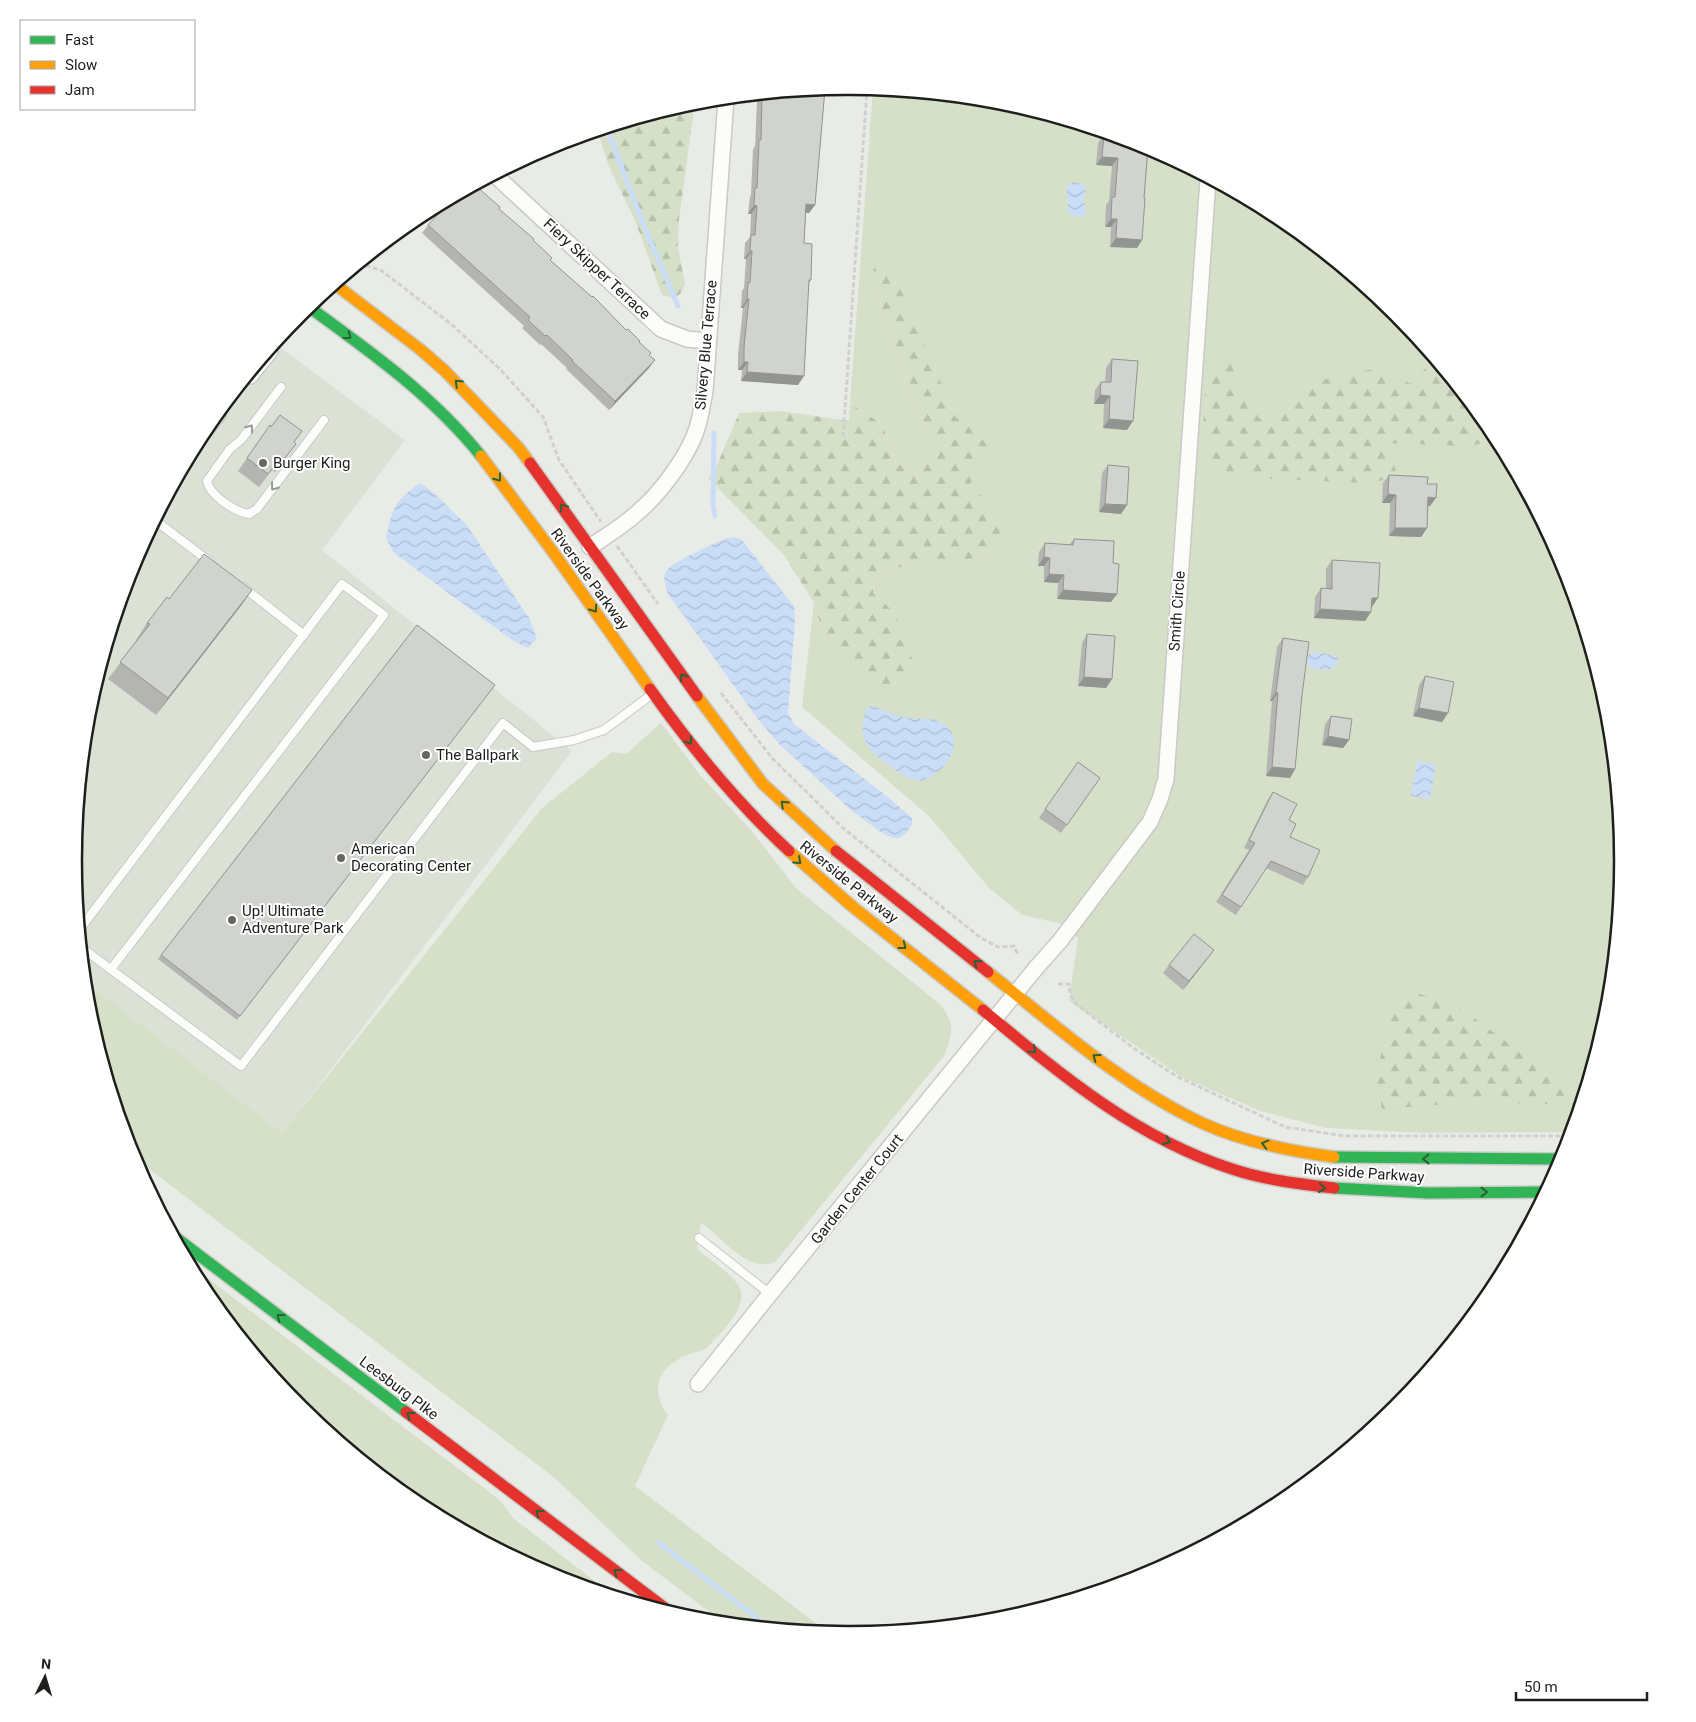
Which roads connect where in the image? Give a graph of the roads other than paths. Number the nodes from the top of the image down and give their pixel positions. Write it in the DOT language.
graph roads {
  1 [pos="726,106"];
  2 [pos="499,179"];
  3 [pos="1208,185"];
  4 [pos="340,288"];
  5 [pos="315,312"];
  6 [pos="708,341"];
  7 [pos="281,387"];
  8 [pos="324,420"];
  9 [pos="160,523"];
  10 [pos="590,547"];
  11 [pos="215,566"];
  12 [pos="237,583"];
  13 [pos="304,635"];
  14 [pos="653,693"];
  15 [pos="85,921"];
  16 [pos="88,952"];
  17 [pos="111,969"];
  18 [pos="1015,994"];
  19 [pos="995,1020"];
  20 [pos="1553,1158"];
  21 [pos="1538,1192"];
  22 [pos="699,1238"];
  23 [pos="185,1244"];
  24 [pos="770,1294"];
  25 [pos="698,1384"];
  26 [pos="656,1601"];
  1 -- 6 [label="street, Silvery Blue Terrace"];
  2 -- 6 [label="street, Fiery Skipper Terrace"];
  3 -- 18 [label="street, Smith Circle"];
  10 -- 4 [label="main road, Riverside Parkway, one-way"];
  5 -- 14 [label="main road, Riverside Parkway, one-way"];
  6 -- 10 [label="street, Silvery Blue Terrace"];
  8 -- 7 [label="lane, one-way"];
  9 -- 11 [label="lane"];
  18 -- 10 [label="main road, Riverside Parkway, one-way"];
  12 -- 13 [label="lane"];
  13 -- 15 [label="lane"];
  13 -- 17 [label="lane"];
  14 -- 17 [label="lane"];
  14 -- 19 [label="main road, Riverside Parkway, one-way"];
  16 -- 17 [label="lane"];
  18 -- 19 [label="street, Garden Center Court"];
  20 -- 18 [label="main road, Riverside Parkway, one-way"];
  19 -- 21 [label="main road, Riverside Parkway, one-way"];
  19 -- 24 [label="street, Garden Center Court"];
  22 -- 24 [label="lane"];
  26 -- 23 [label="main road, Leesburg PIke, one-way"];
  24 -- 25 [label="street, Garden Center Court"];
}
